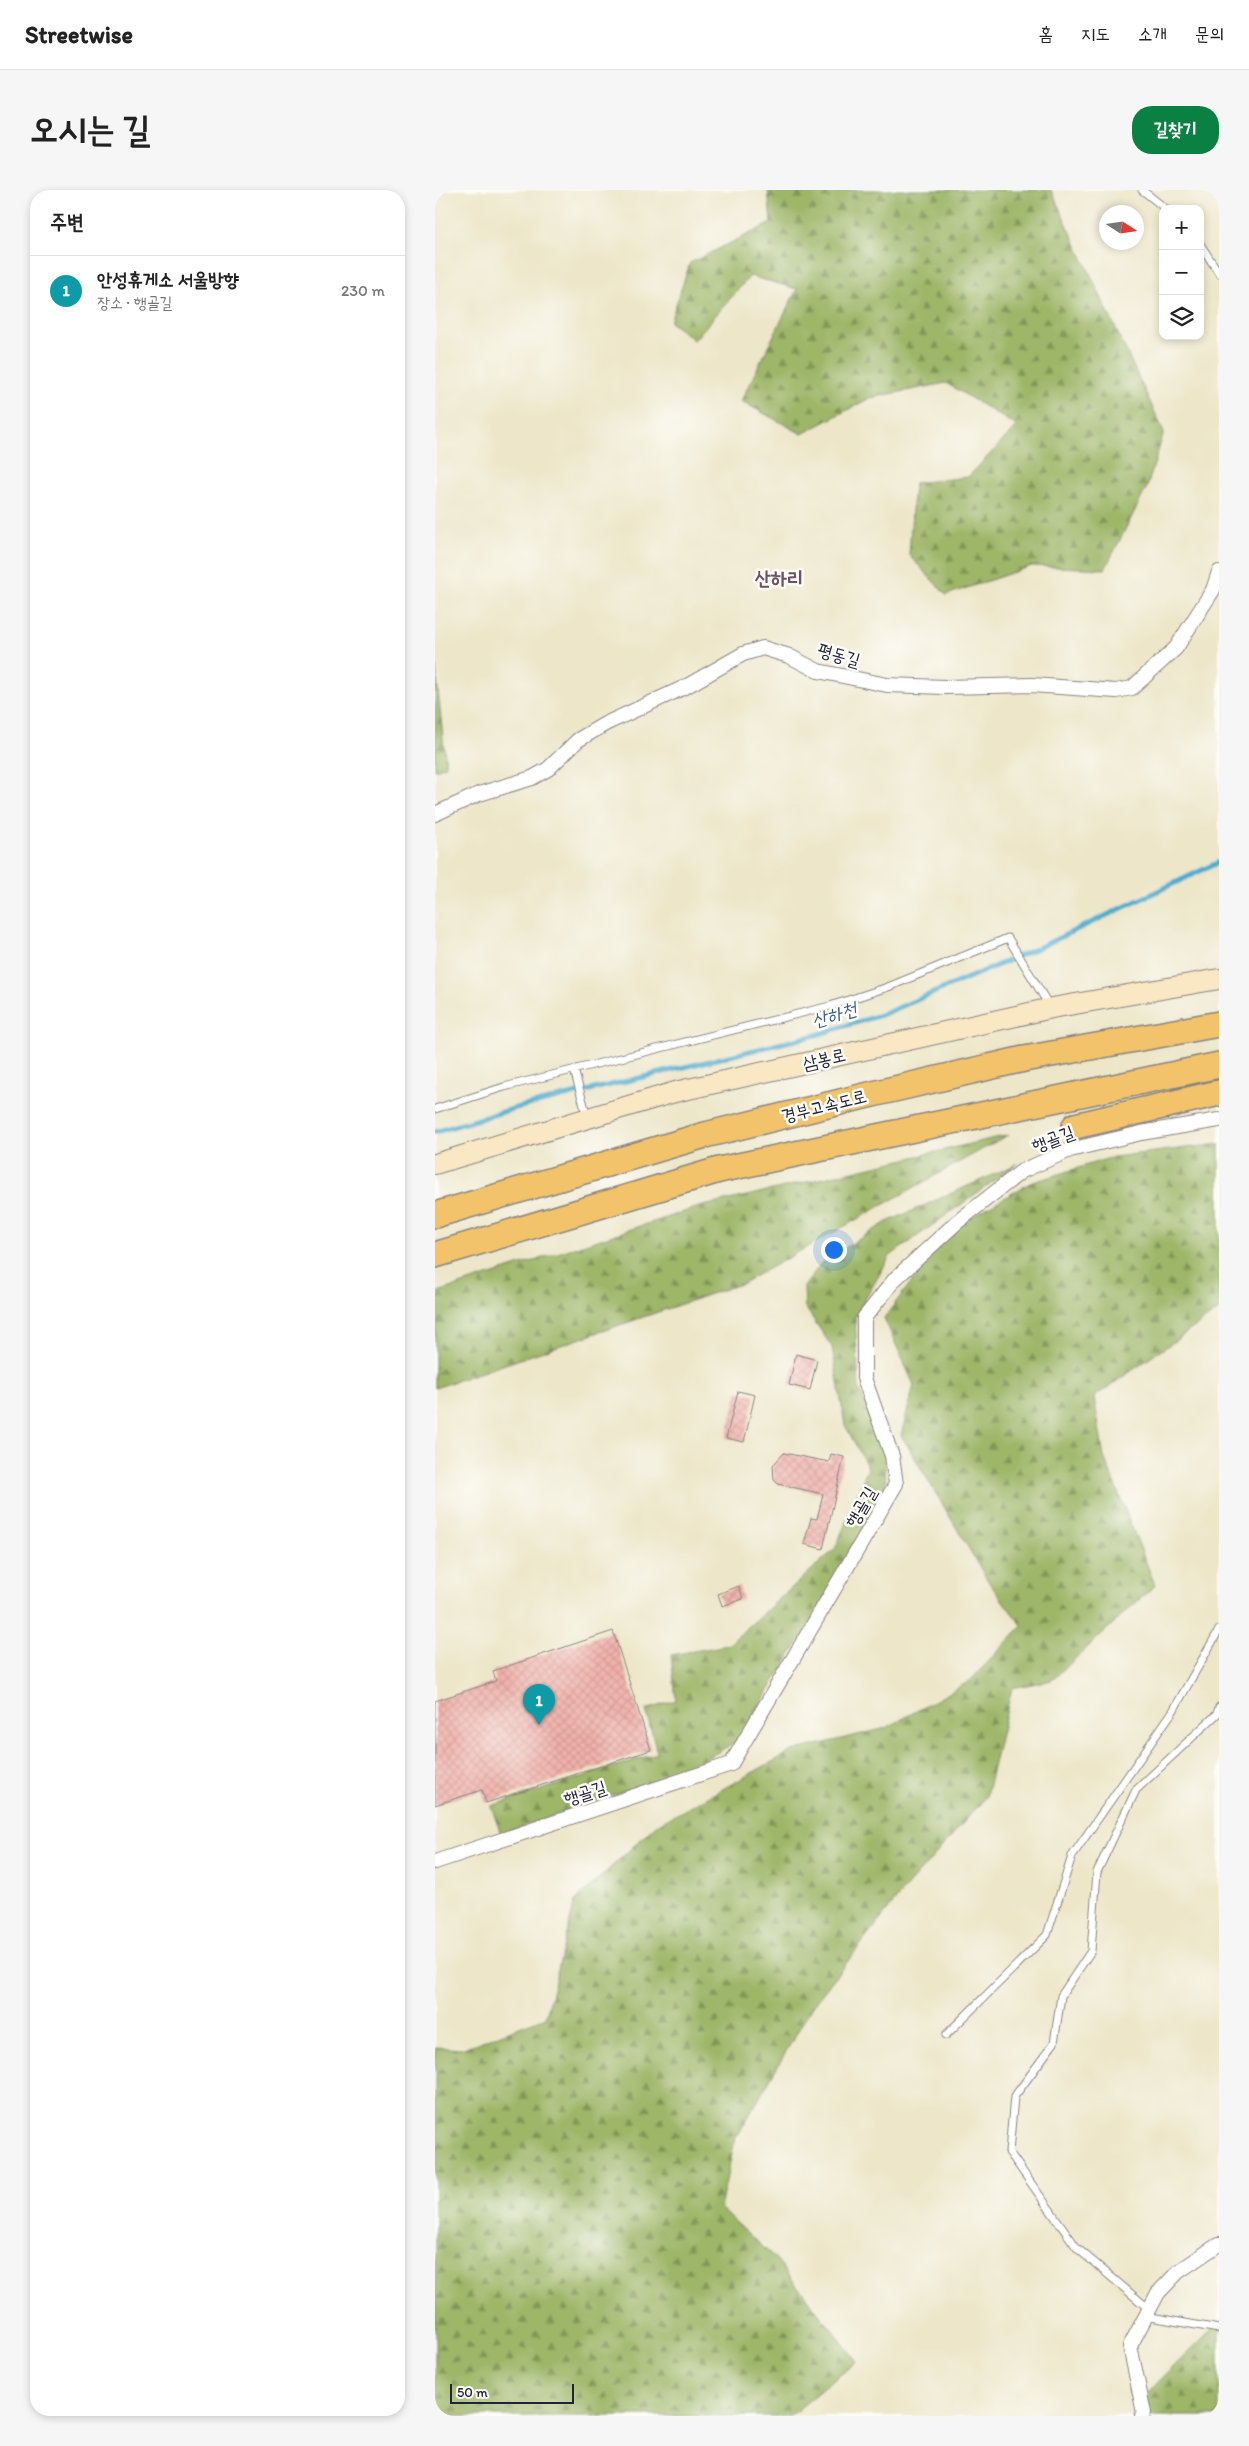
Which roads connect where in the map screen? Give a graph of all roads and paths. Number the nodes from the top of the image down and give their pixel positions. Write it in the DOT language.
graph roads {
  1 [pos="1143,190"];
  2 [pos="1161,205"];
  3 [pos="1204,250"];
  4 [pos="1219,273"];
  5 [pos="1219,572"];
  6 [pos="435,814"];
  7 [pos="1219,980"];
  8 [pos="1052,1008"];
  9 [pos="1219,1024"];
  10 [pos="1219,1065"];
  11 [pos="574,1070"];
  12 [pos="1219,1093"];
  13 [pos="435,1109"];
  14 [pos="585,1111"];
  15 [pos="1219,1120"];
  16 [pos="1075,1126"];
  17 [pos="435,1164"];
  18 [pos="435,1215"];
  19 [pos="435,1255"];
  20 [pos="1219,1630"];
  21 [pos="1218,1711"];
  22 [pos="435,1862"];
  23 [pos="946,2034"];
  24 [pos="1219,2244"];
  25 [pos="1147,2312"];
  26 [pos="1219,2329"];
  27 [pos="1143,2416"];
  1 -- 2 [label="lane"];
  3 -- 4 [label="lane"];
  5 -- 6 [label="street, 평동길"];
  7 -- 8 [label="main road, 삼봉로"];
  8 -- 11 [label="lane"];
  8 -- 14 [label="main road, 삼봉로"];
  9 -- 18 [label="highway, 경부고속도로"];
  10 -- 19 [label="highway"];
  11 -- 13 [label="lane"];
  11 -- 14 [label="lane"];
  12 -- 16 [label="highway"];
  14 -- 17 [label="main road, 삼봉로"];
  15 -- 22 [label="street, 행골길"];
  20 -- 23 [label="lane"];
  21 -- 25 [label="lane"];
  24 -- 25 [label="street"];
  25 -- 26 [label="lane"];
  25 -- 27 [label="street"];
}
